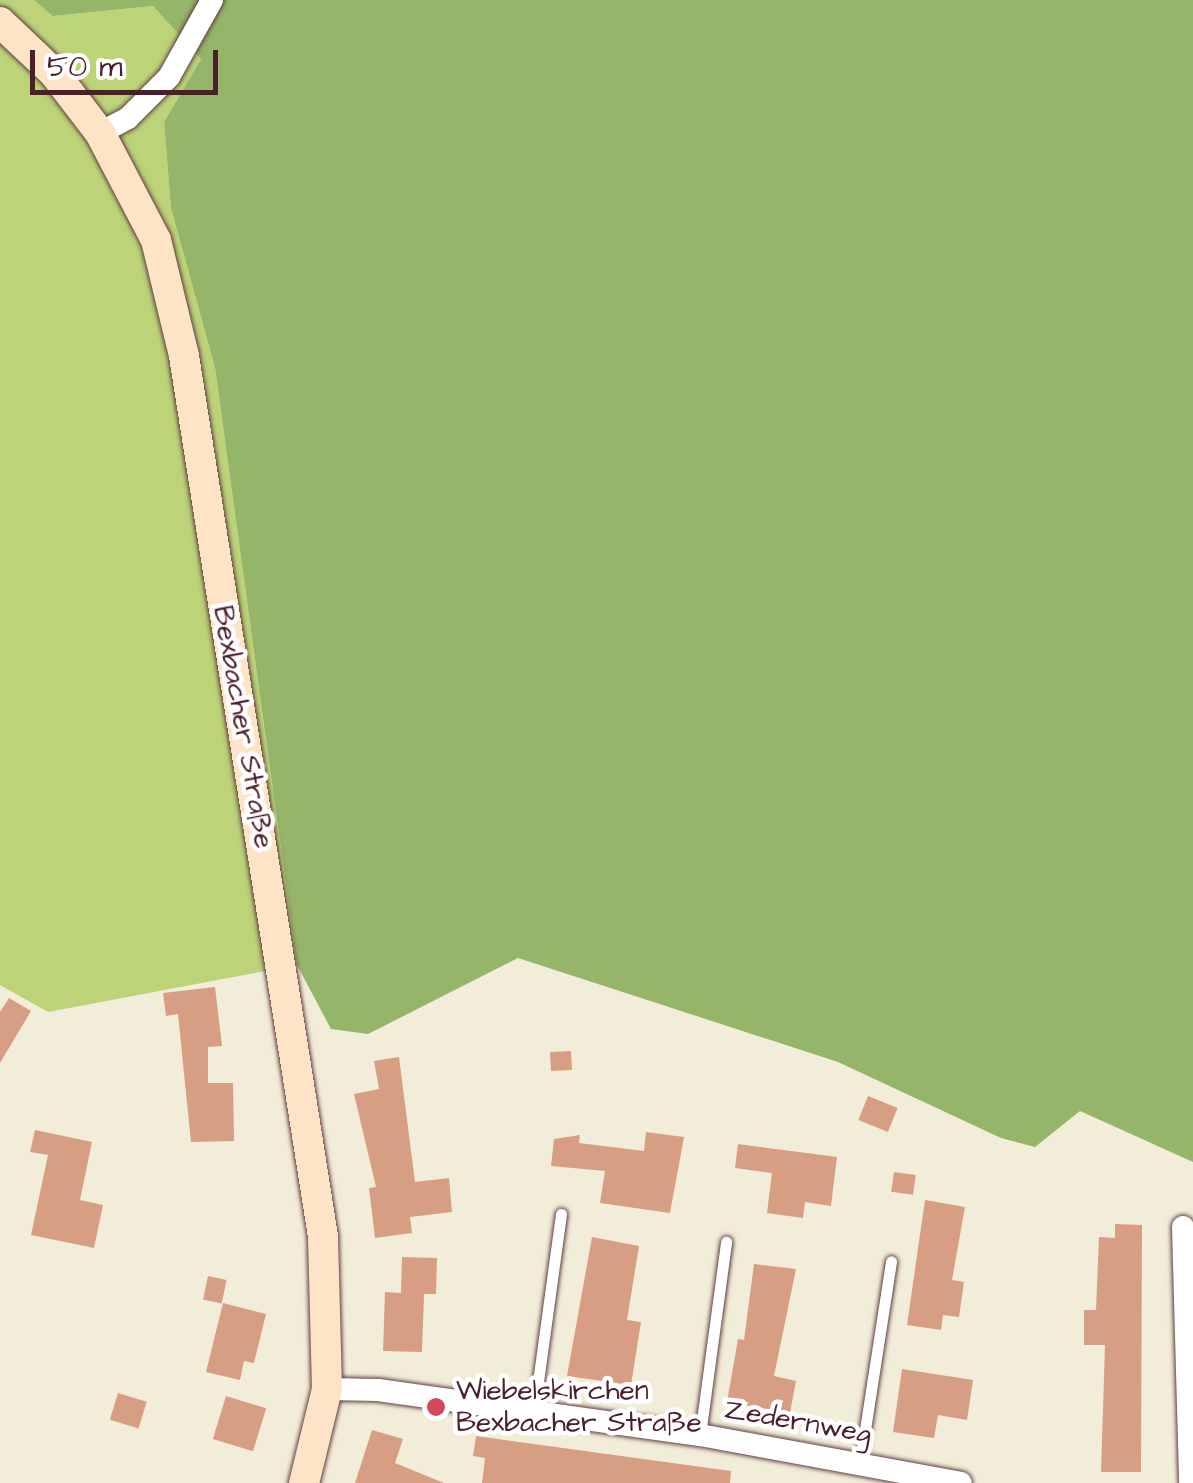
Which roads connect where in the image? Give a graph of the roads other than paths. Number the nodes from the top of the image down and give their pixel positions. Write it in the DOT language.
graph roads {
  1 [pos="212,0"];
  2 [pos="0,22"];
  3 [pos="100,133"];
  4 [pos="562,1214"];
  5 [pos="1183,1227"];
  6 [pos="726,1242"];
  7 [pos="891,1260"];
  8 [pos="327,1389"];
  9 [pos="534,1412"];
  10 [pos="700,1435"];
  11 [pos="860,1462"];
  12 [pos="304,1483"];
  13 [pos="960,1483"];
  14 [pos="1190,1483"];
  1 -- 3 [label="street"];
  2 -- 3 [label="street, Bexbacher Straße"];
  3 -- 8 [label="street, Bexbacher Straße"];
  4 -- 9 [label="lane"];
  5 -- 14 [label="street"];
  6 -- 10 [label="lane"];
  7 -- 11 [label="lane"];
  8 -- 9 [label="street, Zedernweg"];
  8 -- 12 [label="street, Bexbacher Straße"];
  9 -- 10 [label="street, Zedernweg"];
  10 -- 11 [label="street, Zedernweg"];
  11 -- 13 [label="street, Zedernweg"];
}
